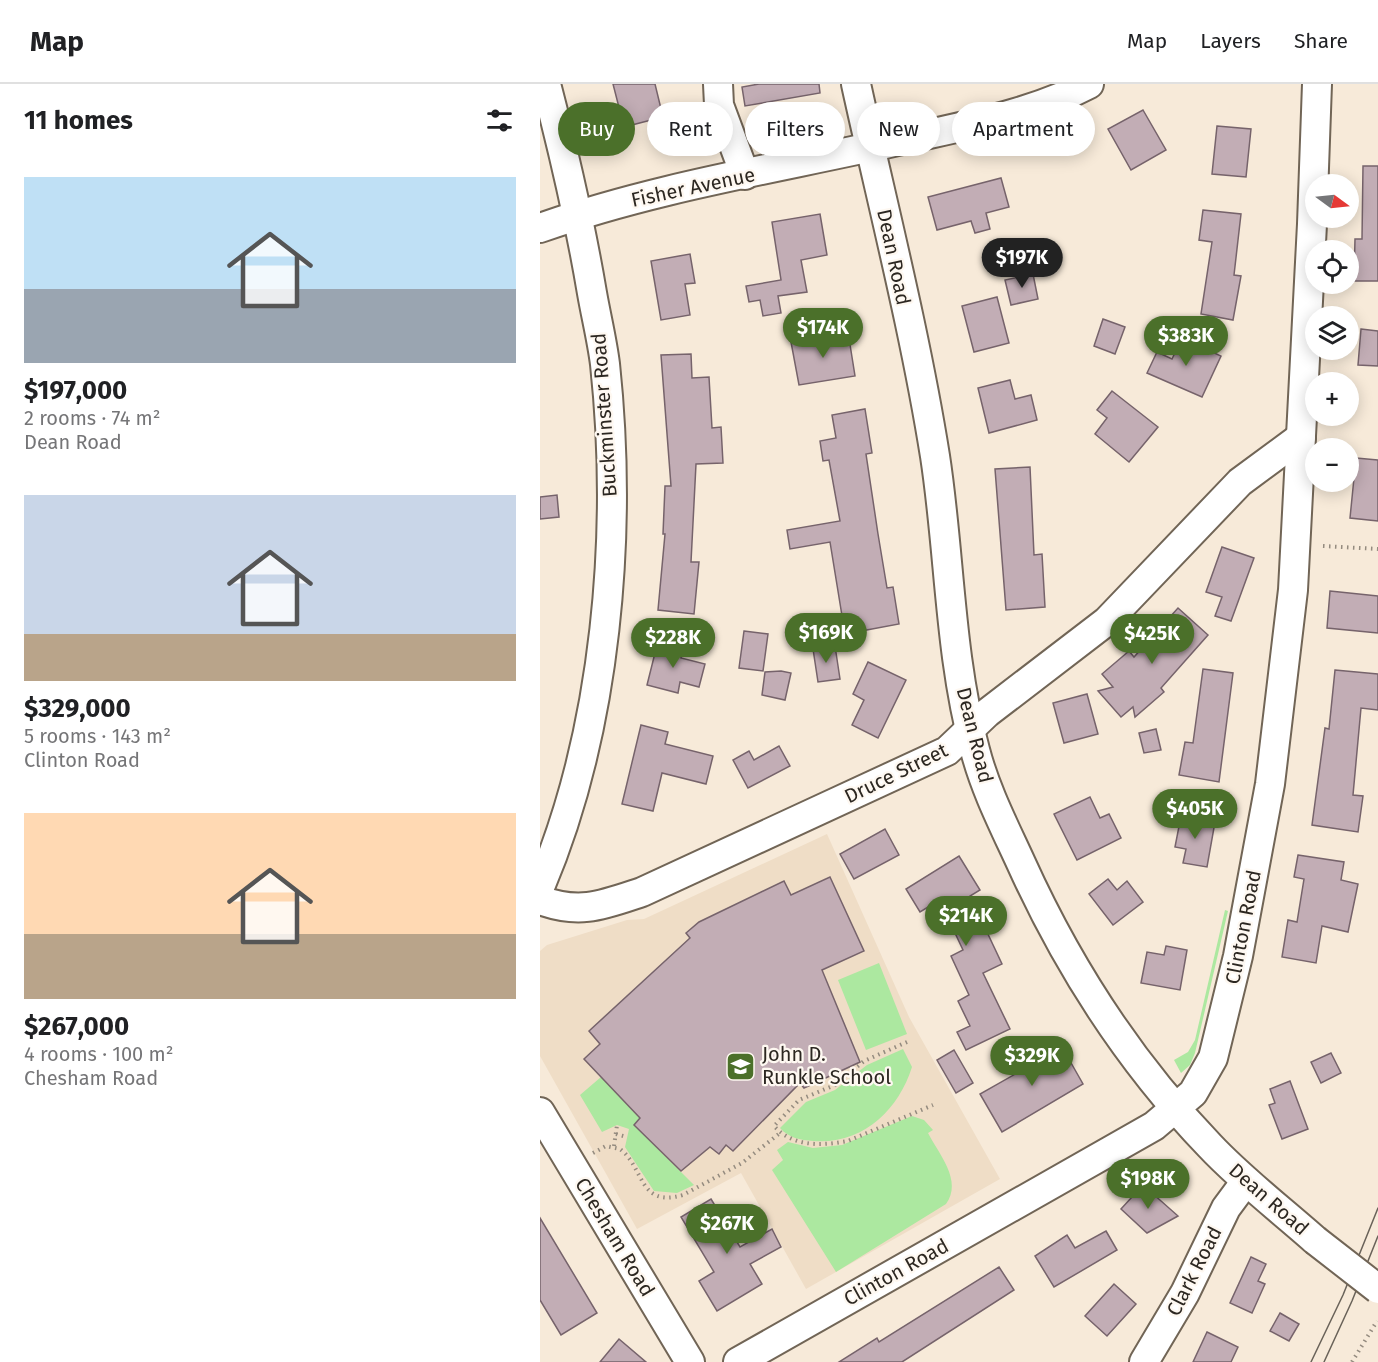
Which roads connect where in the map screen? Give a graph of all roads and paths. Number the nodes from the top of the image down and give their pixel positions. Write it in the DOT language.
graph roads {
  1 [pos="546,84"];
  2 [pos="718,84"];
  3 [pos="856,84"];
  4 [pos="1089,84"];
  5 [pos="1317,84"];
  6 [pos="860,102"];
  7 [pos="940,132"];
  8 [pos="857,150"];
  9 [pos="872,156"];
  10 [pos="745,175"];
  11 [pos="579,216"];
  12 [pos="540,228"];
  13 [pos="1301,437"];
  14 [pos="1323,546"];
  15 [pos="1378,549"];
  16 [pos="970,729"];
  17 [pos="540,887"];
  18 [pos="540,900"];
  19 [pos="907,1042"];
  20 [pos="933,1105"];
  21 [pos="1176,1109"];
  22 [pos="540,1112"];
  23 [pos="617,1125"];
  24 [pos="780,1133"];
  25 [pos="616,1134"];
  26 [pos="627,1137"];
  27 [pos="614,1146"];
  28 [pos="593,1152"];
  29 [pos="1246,1181"];
  30 [pos="1378,1289"];
  31 [pos="1377,1321"];
  32 [pos="690,1362"];
  33 [pos="738,1362"];
  34 [pos="1144,1362"];
  35 [pos="1352,1362"];
  1 -- 11 [label="street, Buckminster Road"];
  2 -- 10 [label="street"];
  3 -- 6 [label="street, Dean Road"];
  4 -- 7 [label="street, Fisher Avenue"];
  5 -- 13 [label="street, Clinton Road"];
  8 -- 10 [label="street, Fisher Avenue"];
  9 -- 16 [label="street, Dean Road"];
  10 -- 11 [label="street, Fisher Avenue"];
  11 -- 12 [label="street, Fisher Avenue"];
  11 -- 17 [label="street, Buckminster Road"];
  13 -- 16 [label="street, Druce Street"];
  13 -- 21 [label="street, Clinton Road"];
  14 -- 15 [label="path"];
  16 -- 18 [label="street, Druce Street"];
  16 -- 21 [label="street, Dean Road"];
  19 -- 24 [label="path"];
  20 -- 24 [label="path"];
  21 -- 29 [label="street, Dean Road"];
  21 -- 33 [label="street, Clinton Road"];
  22 -- 32 [label="street, Chesham Road"];
  23 -- 25 [label="path"];
  24 -- 27 [label="path"];
  25 -- 26 [label="path"];
  25 -- 27 [label="path"];
  27 -- 28 [label="path"];
  29 -- 30 [label="street, Dean Road, bridge"];
  29 -- 34 [label="street, Clark Road"];
  31 -- 35 [label="path"];
}
